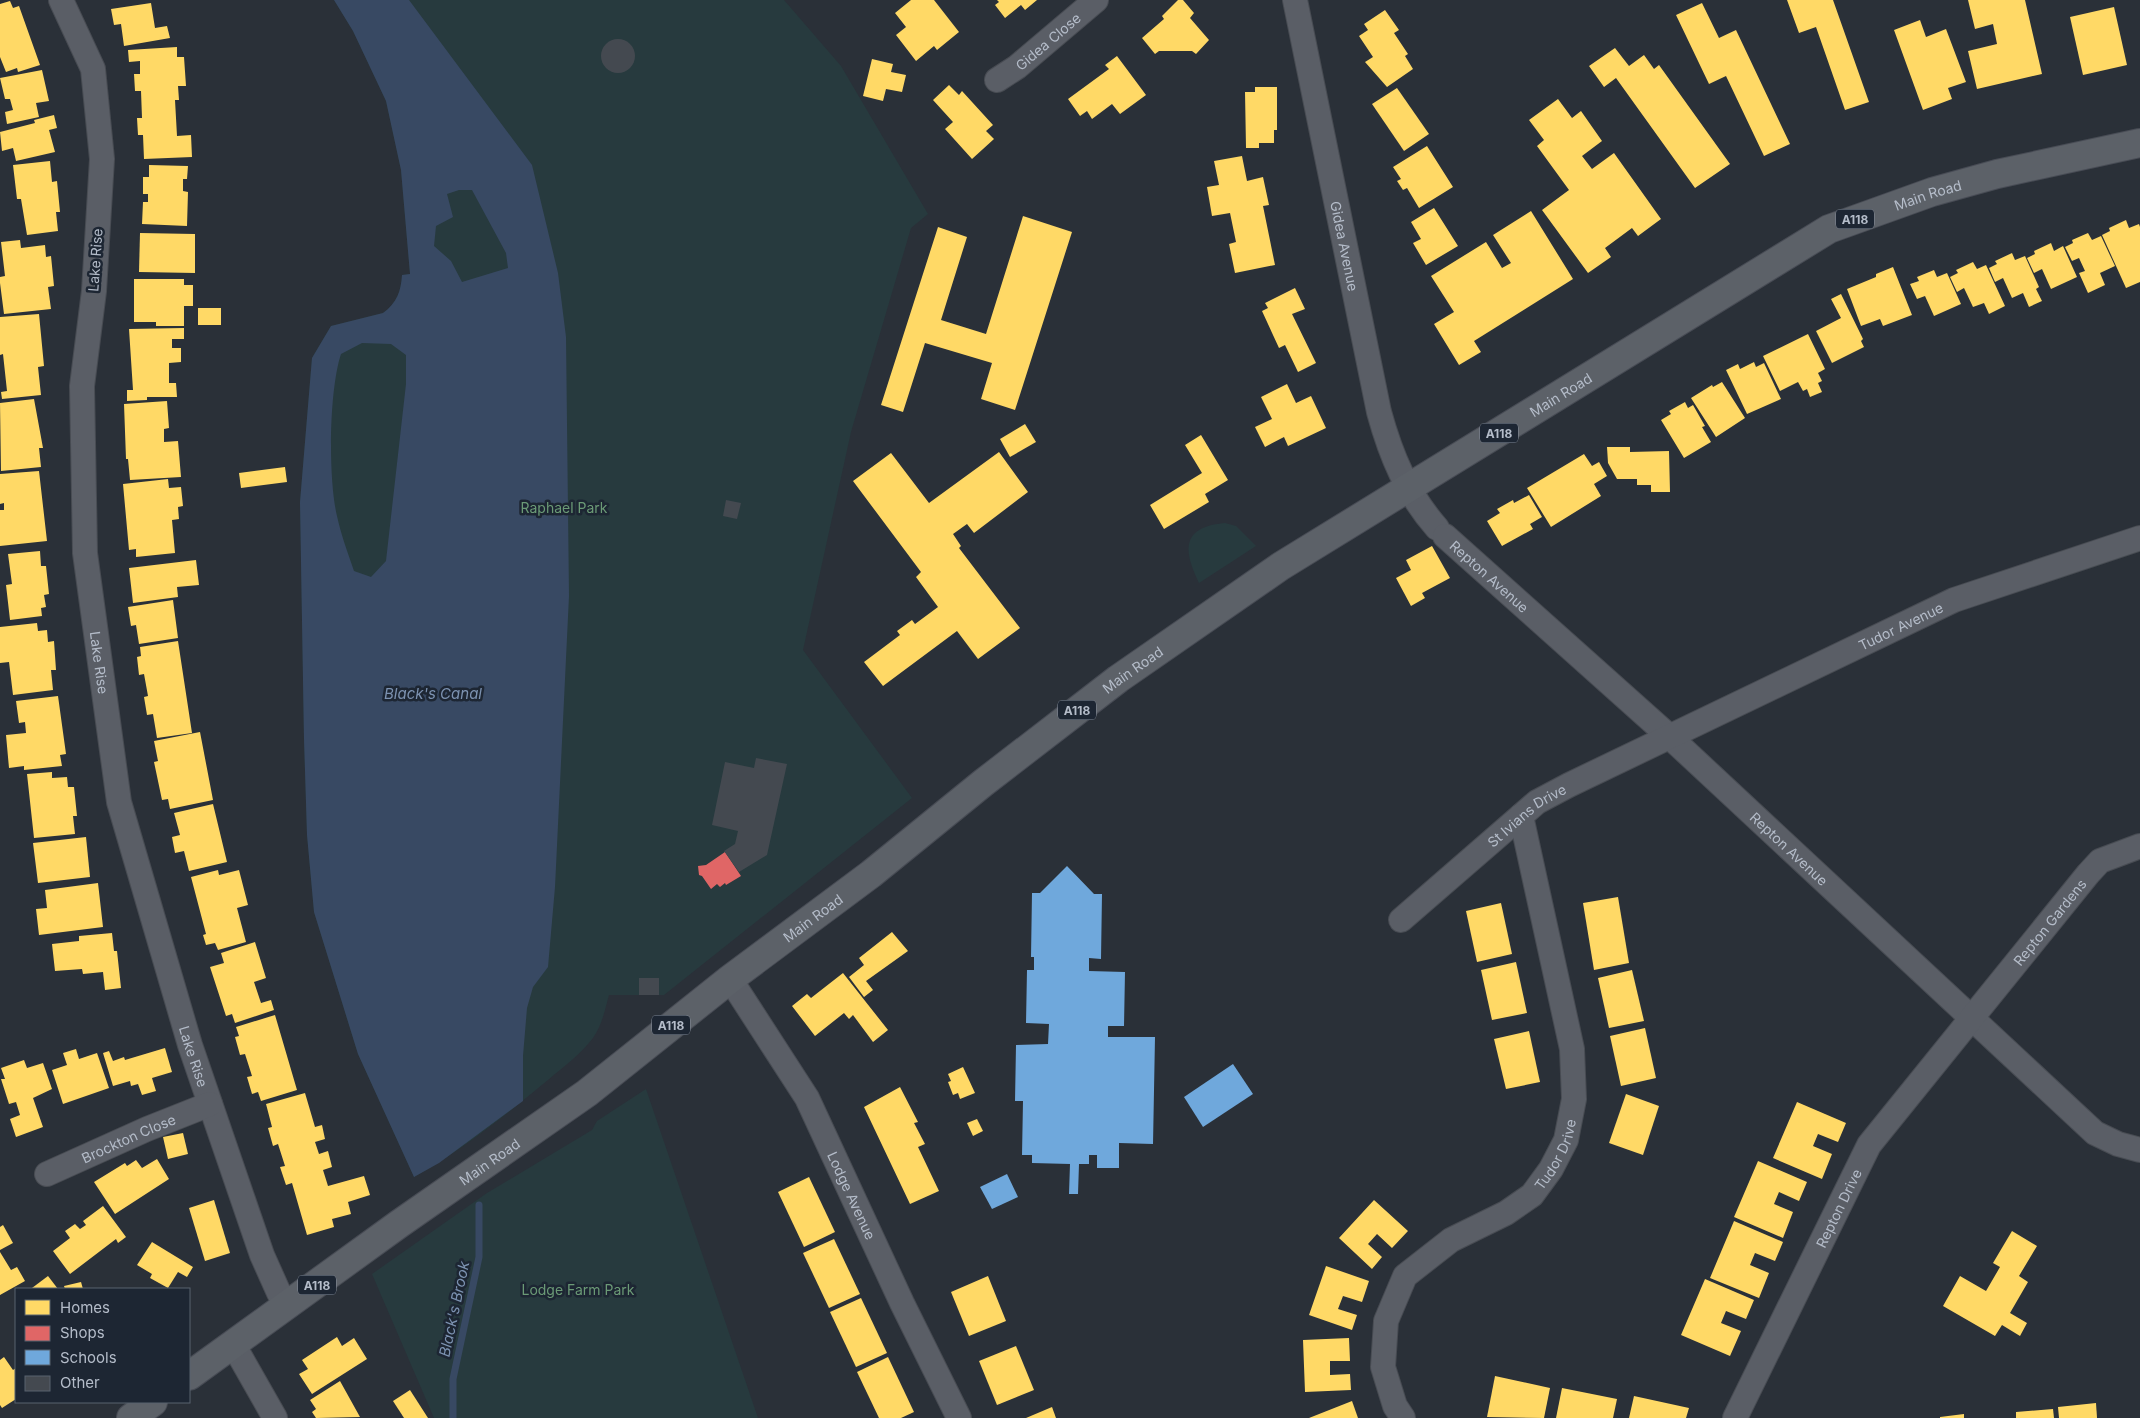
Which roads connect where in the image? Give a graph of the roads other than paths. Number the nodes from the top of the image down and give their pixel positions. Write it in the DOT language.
graph roads {
  1 [pos="61,0"];
  2 [pos="1096,0"];
  3 [pos="1295,0"];
  4 [pos="997,80"];
  5 [pos="2140,143"];
  6 [pos="1408,489"];
  7 [pos="2140,538"];
  8 [pos="1671,738"];
  9 [pos="1521,816"];
  10 [pos="2140,846"];
  11 [pos="1401,920"];
  12 [pos="730,979"];
  13 [pos="1972,1016"];
  14 [pos="210,1104"];
  15 [pos="2140,1150"];
  16 [pos="47,1174"];
  17 [pos="290,1305"];
  18 [pos="233,1344"];
  19 [pos="190,1375"];
  20 [pos="152,1403"];
  21 [pos="130,1418"];
  22 [pos="275,1418"];
  23 [pos="959,1418"];
  24 [pos="1403,1418"];
  25 [pos="1734,1418"];
  1 -- 14 [label="street, Lake Rise"];
  2 -- 4 [label="street, Gidea Close"];
  3 -- 6 [label="street, Gidea Avenue"];
  5 -- 6 [label="main road, Main Road / A118"];
  6 -- 8 [label="street, Repton Avenue"];
  6 -- 12 [label="main road, Main Road / A118"];
  7 -- 8 [label="street, Tudor Avenue"];
  8 -- 9 [label="street, St Ivians Drive"];
  8 -- 13 [label="street, Repton Avenue"];
  9 -- 11 [label="street, St Ivians Drive"];
  9 -- 24 [label="street, Tudor Drive"];
  10 -- 13 [label="street, Repton Gardens"];
  12 -- 17 [label="main road, Main Road / A118"];
  12 -- 23 [label="street, Lodge Avenue"];
  13 -- 15 [label="street, Repton Avenue"];
  13 -- 25 [label="street, Repton Drive"];
  14 -- 16 [label="street, Brockton Close"];
  14 -- 17 [label="street, Lake Rise"];
  17 -- 18 [label="main road, Main Road / A118"];
  18 -- 19 [label="main road, Main Road / A118"];
  18 -- 22 [label="street"];
  20 -- 21 [label="main road"];
}
